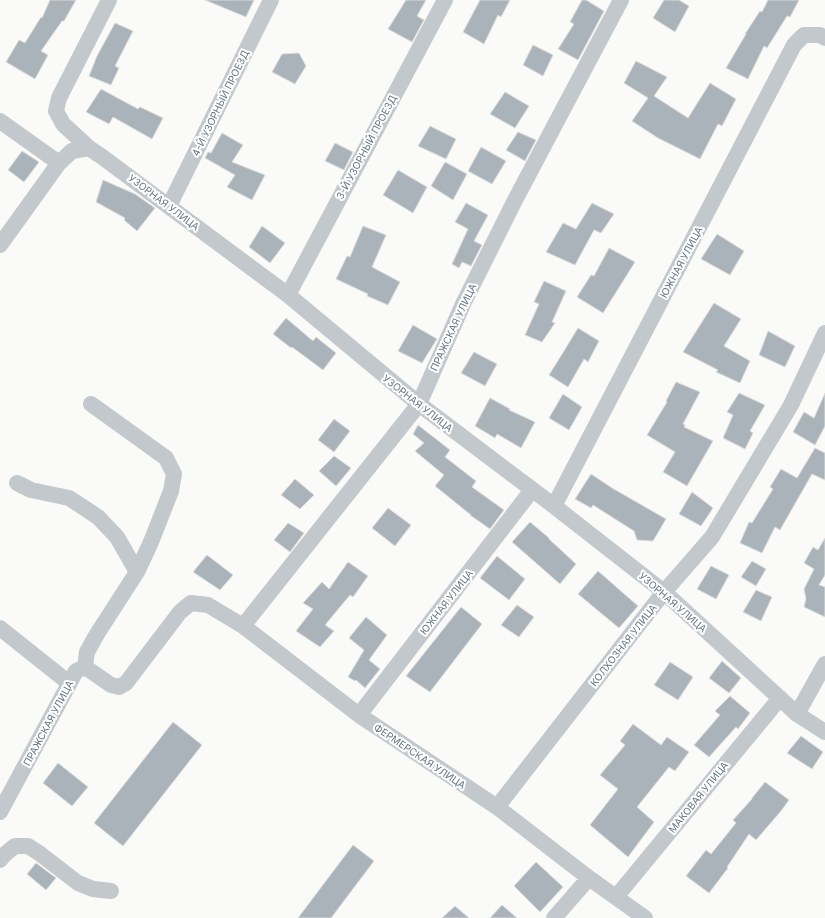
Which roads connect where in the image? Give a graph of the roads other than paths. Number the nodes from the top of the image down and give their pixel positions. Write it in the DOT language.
graph roads {
  1 [pos="109,0"];
  2 [pos="271,0"];
  3 [pos="445,0"];
  4 [pos="621,0"];
  5 [pos="822,36"];
  6 [pos="0,121"];
  7 [pos="89,148"];
  8 [pos="59,163"];
  9 [pos="169,206"];
  10 [pos="0,245"];
  11 [pos="288,295"];
  12 [pos="825,334"];
  13 [pos="91,404"];
  14 [pos="419,404"];
  15 [pos="17,483"];
  16 [pos="532,490"];
  17 [pos="554,506"];
  18 [pos="137,572"];
  19 [pos="664,592"];
  20 [pos="243,626"];
  21 [pos="0,628"];
  22 [pos="825,664"];
  23 [pos="85,667"];
  24 [pos="69,683"];
  25 [pos="780,698"];
  26 [pos="797,714"];
  27 [pos="359,715"];
  28 [pos="825,732"];
  29 [pos="497,806"];
  30 [pos="0,812"];
  31 [pos="0,860"];
  32 [pos="589,878"];
  33 [pos="111,891"];
  34 [pos="616,897"];
  35 [pos="554,918"];
  36 [pos="645,918"];
  1 -- 7 [label="street, УЗОРНАЯ УЛИЦА"];
  2 -- 9 [label="street, 4-Й УЗОРНЫЙ ПРОЕЗД"];
  3 -- 11 [label="street, 3-Й УЗОРНЫЙ ПРОЕЗД"];
  4 -- 14 [label="street, ПРАЖСКАЯ УЛИЦА"];
  5 -- 17 [label="street, ЮЖНАЯ УЛИЦА"];
  6 -- 8 [label="street"];
  7 -- 8 [label="street"];
  7 -- 9 [label="street, УЗОРНАЯ УЛИЦА"];
  8 -- 10 [label="street"];
  9 -- 11 [label="street, УЗОРНАЯ УЛИЦА"];
  11 -- 14 [label="street, УЗОРНАЯ УЛИЦА"];
  12 -- 19 [label="street, КОЛХОЗНАЯ УЛИЦА"];
  13 -- 18 [label="street"];
  14 -- 16 [label="street, УЗОРНАЯ УЛИЦА"];
  14 -- 20 [label="street, ПРАЖСКАЯ УЛИЦА"];
  15 -- 18 [label="street"];
  16 -- 17 [label="street, УЗОРНАЯ УЛИЦА"];
  16 -- 27 [label="street, ЮЖНАЯ УЛИЦА"];
  17 -- 19 [label="street, УЗОРНАЯ УЛИЦА"];
  18 -- 23 [label="street"];
  19 -- 25 [label="street, УЗОРНАЯ УЛИЦА"];
  19 -- 29 [label="street, КОЛХОЗНАЯ УЛИЦА"];
  20 -- 23 [label="street, ФЕРМЕРСКАЯ УЛИЦА"];
  20 -- 27 [label="street, ФЕРМЕРСКАЯ УЛИЦА"];
  21 -- 24 [label="street"];
  22 -- 26 [label="street"];
  23 -- 24 [label="street, ПРАЖСКАЯ УЛИЦА"];
  24 -- 30 [label="street, ПРАЖСКАЯ УЛИЦА"];
  25 -- 26 [label="street, УЗОРНАЯ УЛИЦА"];
  25 -- 34 [label="street, МАКОВАЯ УЛИЦА"];
  26 -- 28 [label="street, УЗОРНАЯ УЛИЦА"];
  27 -- 29 [label="street, ФЕРМЕРСКАЯ УЛИЦА"];
  29 -- 32 [label="street, ФЕРМЕРСКАЯ УЛИЦА"];
  31 -- 33 [label="street"];
  32 -- 34 [label="street, ФЕРМЕРСКАЯ УЛИЦА"];
  32 -- 35 [label="street"];
  34 -- 36 [label="street, ФЕРМЕРСКАЯ УЛИЦА"];
}
